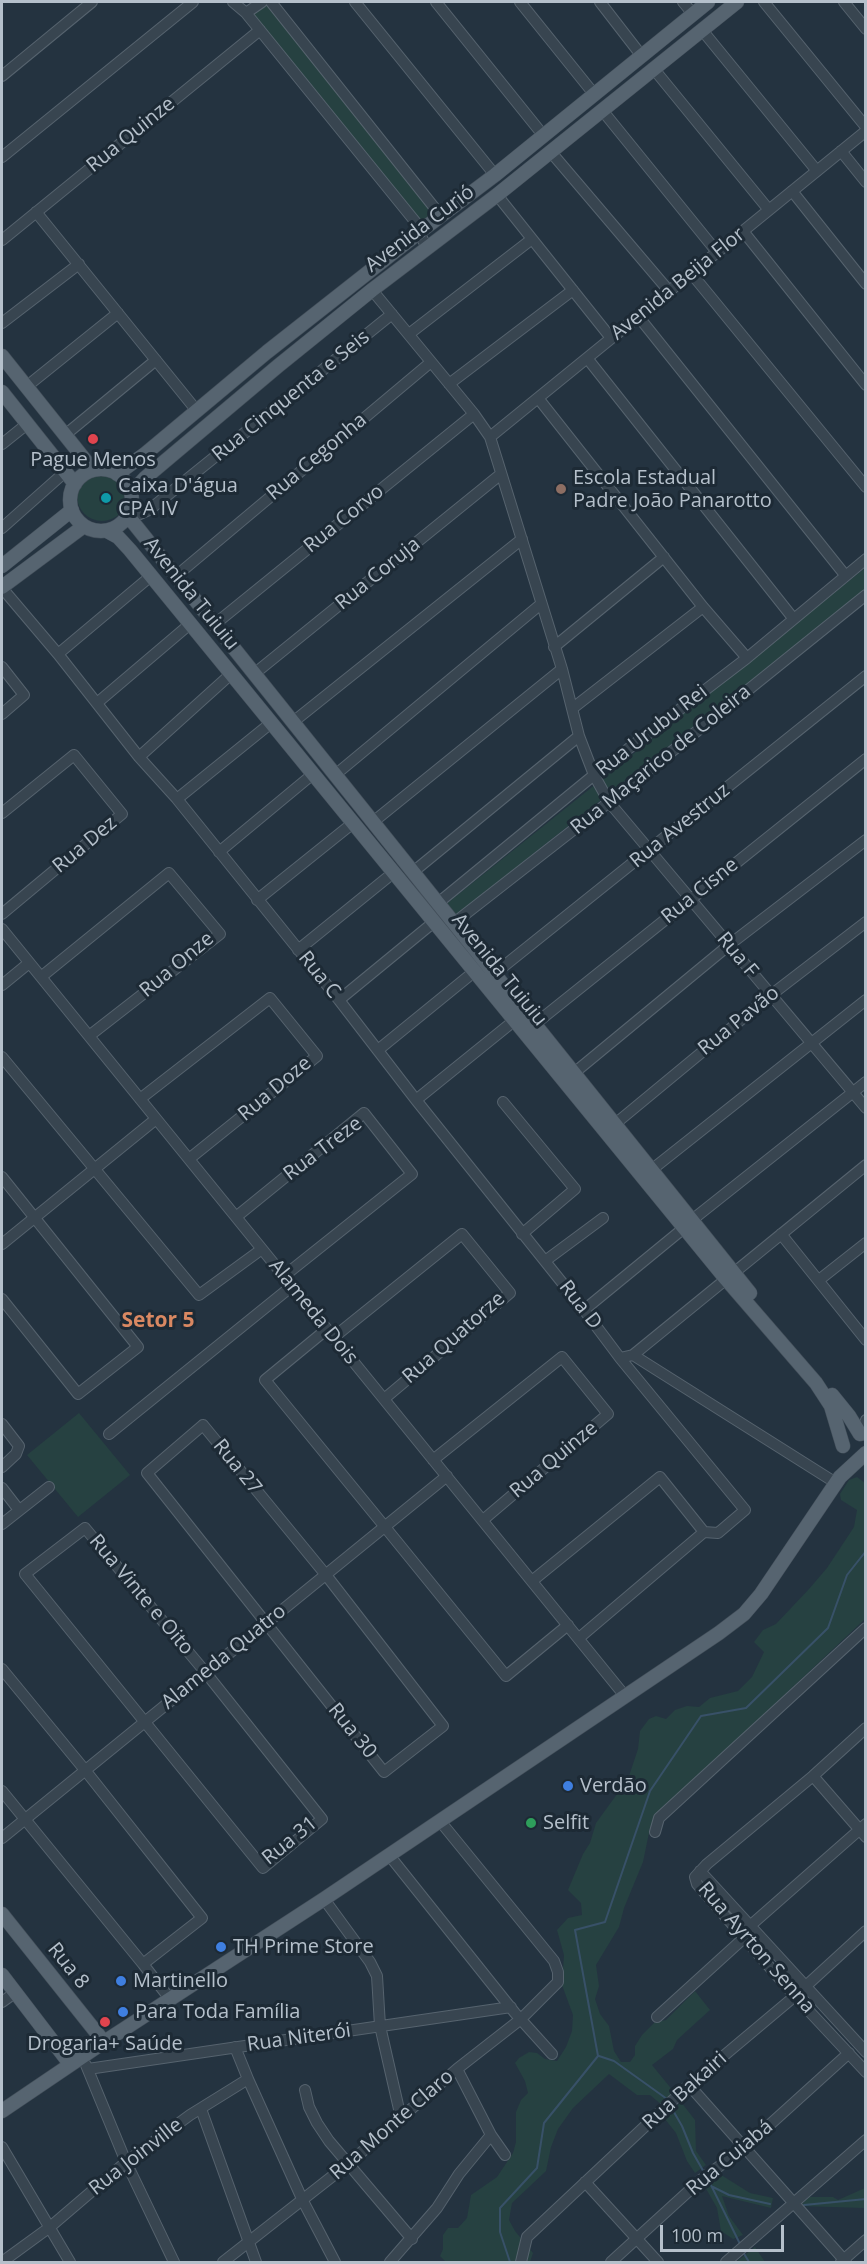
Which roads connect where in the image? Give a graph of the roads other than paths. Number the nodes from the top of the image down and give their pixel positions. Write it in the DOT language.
graph roads {
  1 [pos="92,2"];
  2 [pos="193,2"];
  3 [pos="233,2"];
  4 [pos="262,2"];
  5 [pos="271,2"];
  6 [pos="355,2"];
  7 [pos="436,2"];
  8 [pos="520,2"];
  9 [pos="600,2"];
  10 [pos="682,2"];
  11 [pos="708,2"];
  12 [pos="734,2"];
  13 [pos="764,2"];
  14 [pos="844,2"];
  15 [pos="246,13"];
  16 [pos="693,14"];
  17 [pos="866,28"];
  18 [pos="260,30"];
  19 [pos="702,30"];
  20 [pos="641,55"];
  21 [pos="653,69"];
  22 [pos="2,76"];
  23 [pos="594,94"];
  24 [pos="602,110"];
  25 [pos="866,129"];
  26 [pos="543,135"];
  27 [pos="550,151"];
  28 [pos="841,151"];
  29 [pos="2,157"];
  30 [pos="817,171"];
  31 [pos="495,175"];
  32 [pos="866,182"];
  33 [pos="792,192"];
  34 [pos="497,195"];
  35 [pos="769,210"];
  36 [pos="36,212"];
  37 [pos="441,216"];
  38 [pos="422,230"];
  39 [pos="743,231"];
  40 [pos="532,239"];
  41 [pos="2,240"];
  42 [pos="432,244"];
  43 [pos="717,252"];
  44 [pos="79,264"];
  45 [pos="691,273"];
  46 [pos="866,284"];
  47 [pos="372,290"];
  48 [pos="573,290"];
  49 [pos="669,291"];
  50 [pos="118,313"];
  51 [pos="392,314"];
  52 [pos="638,316"];
  53 [pos="2,323"];
  54 [pos="410,334"];
  55 [pos="611,338"];
  56 [pos="2,356"];
  57 [pos="587,358"];
  58 [pos="156,360"];
  59 [pos="431,362"];
  60 [pos="449,384"];
  61 [pos="866,385"];
  62 [pos="26,387"];
  63 [pos="2,392"];
  64 [pos="538,398"];
  65 [pos="197,411"];
  66 [pos="474,414"];
  67 [pos="27,424"];
  68 [pos="65,435"];
  69 [pos="490,437"];
  70 [pos="2,444"];
  71 [pos="93,470"];
  72 [pos="65,472"];
  73 [pos="117,474"];
  74 [pos="501,474"];
  75 [pos="75,484"];
  76 [pos="866,487"];
  77 [pos="131,493"];
  78 [pos="72,510"];
  79 [pos="129,514"];
  80 [pos="84,526"];
  81 [pos="2,528"];
  82 [pos="107,531"];
  83 [pos="522,539"];
  84 [pos="664,557"];
  85 [pos="866,559"];
  86 [pos="2,566"];
  87 [pos="845,575"];
  88 [pos="151,576"];
  89 [pos="176,576"];
  90 [pos="3,593"];
  91 [pos="866,595"];
  92 [pos="541,604"];
  93 [pos="703,607"];
  94 [pos="793,618"];
  95 [pos="190,624"];
  96 [pos="215,624"];
  97 [pos="554,647"];
  98 [pos="58,654"];
  99 [pos="747,658"];
  100 [pos="2,667"];
  101 [pos="562,669"];
  102 [pos="231,674"];
  103 [pos="254,674"];
  104 [pos="866,676"];
  105 [pos="97,703"];
  106 [pos="573,708"];
  107 [pos="2,714"];
  108 [pos="293,722"];
  109 [pos="271,723"];
  110 [pos="579,736"];
  111 [pos="139,757"];
  112 [pos="866,759"];
  113 [pos="313,774"];
  114 [pos="335,775"];
  115 [pos="594,775"];
  116 [pos="347,789"];
  117 [pos="177,799"];
  118 [pos="334,799"];
  119 [pos="609,802"];
  120 [pos="2,813"];
  121 [pos="373,822"];
  122 [pos="353,823"];
  123 [pos="866,840"];
  124 [pos="650,850"];
  125 [pos="219,852"];
  126 [pos="413,872"];
  127 [pos="393,873"];
  128 [pos="691,899"];
  129 [pos="257,900"];
  130 [pos="438,903"];
  131 [pos="2,914"];
  132 [pos="434,922"];
  133 [pos="866,922"];
  134 [pos="454,923"];
  135 [pos="2,929"];
  136 [pos="729,945"];
  137 [pos="298,950"];
  138 [pos="29,963"];
  139 [pos="475,971"];
  140 [pos="494,974"];
  141 [pos="41,977"];
  142 [pos="2,985"];
  143 [pos="771,995"];
  144 [pos="339,1000"];
  145 [pos="866,1000"];
  146 [pos="515,1020"];
  147 [pos="535,1024"];
  148 [pos="89,1036"];
  149 [pos="541,1042"];
  150 [pos="811,1043"];
  151 [pos="378,1050"];
  152 [pos="2,1057"];
  153 [pos="574,1073"];
  154 [pos="866,1083"];
  155 [pos="853,1092"];
  156 [pos="140,1099"];
  157 [pos="416,1100"];
  158 [pos="504,1102"];
  159 [pos="866,1107"];
  160 [pos="156,1119"];
  161 [pos="615,1124"];
  162 [pos="189,1160"];
  163 [pos="866,1165"];
  164 [pos="95,1168"];
  165 [pos="647,1173"];
  166 [pos="2,1177"];
  167 [pos="236,1217"];
  168 [pos="35,1218"];
  169 [pos="603,1218"];
  170 [pos="688,1224"];
  171 [pos="522,1234"];
  172 [pos="781,1234"];
  173 [pos="866,1243"];
  174 [pos="2,1244"];
  175 [pos="262,1249"];
  176 [pos="545,1261"];
  177 [pos="284,1276"];
  178 [pos="730,1276"];
  179 [pos="819,1280"];
  180 [pos="292,1286"];
  181 [pos="2,1299"];
  182 [pos="584,1310"];
  183 [pos="330,1333"];
  184 [pos="866,1340"];
  185 [pos="633,1356"];
  186 [pos="620,1358"];
  187 [pos="384,1399"];
  188 [pos="866,1420"];
  189 [pos="2,1424"];
  190 [pos="109,1434"];
  191 [pos="863,1436"];
  192 [pos="843,1447"];
  193 [pos="863,1455"];
  194 [pos="433,1460"];
  195 [pos="2,1467"];
  196 [pos="447,1476"];
  197 [pos="838,1480"];
  198 [pos="49,1487"];
  199 [pos="2,1488"];
  200 [pos="19,1510"];
  201 [pos="483,1520"];
  202 [pos="2,1524"];
  203 [pos="384,1527"];
  204 [pos="704,1532"];
  205 [pos="326,1575"];
  206 [pos="532,1581"];
  207 [pos="266,1623"];
  208 [pos="568,1625"];
  209 [pos="866,1628"];
  210 [pos="579,1638"];
  211 [pos="2,1669"];
  212 [pos="206,1673"];
  213 [pos="625,1696"];
  214 [pos="145,1722"];
  215 [pos="866,1728"];
  216 [pos="86,1770"];
  217 [pos="813,1776"];
  218 [pos="2,1791"];
  219 [pos="25,1820"];
  220 [pos="440,1821"];
  221 [pos="863,1831"];
  222 [pos="655,1832"];
  223 [pos="2,1838"];
  224 [pos="389,1855"];
  225 [pos="700,1871"];
  226 [pos="324,1899"];
  227 [pos="2,1914"];
  228 [pos="752,1925"];
  229 [pos="866,1931"];
  230 [pos="745,1936"];
  231 [pos="143,1964"];
  232 [pos="2,1975"];
  233 [pos="805,1986"];
  234 [pos="16,1992"];
  235 [pos="795,1996"];
  236 [pos="170,2000"];
  237 [pos="2,2002"];
  238 [pos="511,2007"];
  239 [pos="657,2017"];
  240 [pos="520,2019"];
  241 [pos="380,2026"];
  242 [pos="861,2039"];
  243 [pos="104,2042"];
  244 [pos="235,2047"];
  245 [pos="866,2052"];
  246 [pos="552,2054"];
  247 [pos="849,2054"];
  248 [pos="80,2063"];
  249 [pos="457,2069"];
  250 [pos="866,2072"];
  251 [pos="248,2079"];
  252 [pos="689,2085"];
  253 [pos="305,2090"];
  254 [pos="201,2109"];
  255 [pos="2,2111"];
  256 [pos="401,2118"];
  257 [pos="492,2135"];
  258 [pos="866,2140"];
  259 [pos="2,2147"];
  260 [pos="744,2148"];
  261 [pos="505,2156"];
  262 [pos="126,2162"];
  263 [pos="348,2164"];
  264 [pos="585,2182"];
  265 [pos="303,2201"];
  266 [pos="793,2202"];
  267 [pos="50,2228"];
  268 [pos="411,2239"];
  269 [pos="637,2239"];
  270 [pos="866,2241"];
  271 [pos="249,2243"];
  272 [pos="2,2262"];
  273 [pos="70,2262"];
  274 [pos="174,2262"];
  275 [pos="223,2262"];
  276 [pos="256,2262"];
  277 [pos="335,2262"];
  278 [pos="390,2262"];
  279 [pos="521,2262"];
  280 [pos="611,2262"];
  281 [pos="658,2262"];
  282 [pos="726,2262"];
  283 [pos="844,2262"];
  1 -- 22 [label="street"];
  2 -- 29 [label="street"];
  3 -- 15 [label="street"];
  4 -- 15 [label="street"];
  5 -- 37 [label="street"];
  6 -- 31 [label="street"];
  7 -- 26 [label="street"];
  8 -- 23 [label="street"];
  9 -- 20 [label="street"];
  10 -- 16 [label="street"];
  11 -- 16 [label="main road, Avenida Curió"];
  12 -- 19 [label="main road, Avenida Curió"];
  13 -- 25 [label="street"];
  14 -- 17 [label="street"];
  15 -- 18 [label="street"];
  16 -- 20 [label="main road, Avenida Curió"];
  18 -- 36 [label="street, Rua Quinze"];
  18 -- 38 [label="street"];
  19 -- 21 [label="main road, Avenida Curió"];
  19 -- 30 [label="street"];
  20 -- 23 [label="main road, Avenida Curió"];
  21 -- 24 [label="main road, Avenida Curió"];
  21 -- 35 [label="street"];
  23 -- 26 [label="main road, Avenida Curió"];
  24 -- 27 [label="main road, Avenida Curió"];
  24 -- 43 [label="street"];
  25 -- 28 [label="street, Avenida Beija Flor"];
  26 -- 31 [label="main road, Avenida Curió"];
  27 -- 34 [label="main road, Avenida Curió"];
  27 -- 49 [label="street"];
  28 -- 30 [label="street, Avenida Beija Flor"];
  28 -- 32 [label="street"];
  30 -- 33 [label="street, Avenida Beija Flor"];
  31 -- 37 [label="main road, Avenida Curió"];
  33 -- 35 [label="street, Avenida Beija Flor"];
  33 -- 46 [label="street"];
  34 -- 40 [label="street"];
  34 -- 42 [label="main road, Avenida Curió"];
  35 -- 39 [label="street, Avenida Beija Flor"];
  36 -- 41 [label="street, Rua Quinze"];
  36 -- 44 [label="street"];
  37 -- 38 [label="main road, Avenida Curió"];
  38 -- 42 [label="street"];
  38 -- 65 [label="main road, Avenida Curió"];
  39 -- 43 [label="street, Avenida Beija Flor"];
  39 -- 61 [label="street"];
  40 -- 48 [label="street"];
  40 -- 54 [label="street"];
  42 -- 47 [label="main road, Avenida Curió"];
  43 -- 45 [label="street, Avenida Beija Flor"];
  44 -- 50 [label="street"];
  44 -- 53 [label="street"];
  45 -- 49 [label="street, Avenida Beija Flor"];
  45 -- 76 [label="street"];
  47 -- 51 [label="street"];
  47 -- 77 [label="main road, Avenida Curió"];
  48 -- 55 [label="street"];
  48 -- 60 [label="street"];
  49 -- 52 [label="street, Avenida Beija Flor"];
  50 -- 58 [label="street"];
  50 -- 62 [label="street"];
  51 -- 54 [label="street"];
  51 -- 79 [label="street, Rua Cinquenta e Seis"];
  52 -- 55 [label="street, Avenida Beija Flor"];
  52 -- 87 [label="street"];
  54 -- 59 [label="street"];
  55 -- 57 [label="street, Avenida Beija Flor"];
  56 -- 62 [label="main road"];
  57 -- 64 [label="street, Avenida Beija Flor"];
  57 -- 94 [label="street"];
  58 -- 65 [label="street"];
  58 -- 68 [label="street"];
  59 -- 60 [label="street"];
  59 -- 89 [label="street, Rua Cegonha"];
  60 -- 66 [label="street"];
  62 -- 68 [label="main road"];
  63 -- 67 [label="main road"];
  64 -- 69 [label="street, Avenida Beija Flor"];
  64 -- 84 [label="street"];
  65 -- 73 [label="main road, Avenida Curió"];
  66 -- 69 [label="street"];
  66 -- 96 [label="street, Rua Corvo"];
  67 -- 70 [label="street"];
  67 -- 72 [label="main road"];
  68 -- 71 [label="main road"];
  69 -- 74 [label="street"];
  71 -- 73 [label="main road"];
  71 -- 75 [label="main road"];
  72 -- 75 [label="main road"];
  72 -- 81 [label="street"];
  73 -- 77 [label="main road"];
  74 -- 83 [label="street"];
  74 -- 103 [label="street, Rua Coruja"];
  75 -- 78 [label="main road"];
  77 -- 79 [label="main road"];
  78 -- 80 [label="main road"];
  78 -- 86 [label="main road"];
  79 -- 82 [label="main road"];
  79 -- 89 [label="main road, Avenida Tuiuiu"];
  80 -- 82 [label="main road"];
  80 -- 90 [label="main road"];
  82 -- 88 [label="main road, Avenida Tuiuiu"];
  83 -- 92 [label="street"];
  83 -- 108 [label="street"];
  84 -- 93 [label="street"];
  84 -- 97 [label="street"];
  85 -- 87 [label="street, Rua Urubu Rei"];
  87 -- 94 [label="street, Rua Urubu Rei"];
  88 -- 95 [label="main road, Avenida Tuiuiu"];
  88 -- 98 [label="street"];
  89 -- 96 [label="main road, Avenida Tuiuiu"];
  90 -- 98 [label="street"];
  91 -- 119 [label="street, Rua Maçarico de Coleira"];
  92 -- 97 [label="street"];
  92 -- 114 [label="street"];
  93 -- 99 [label="street"];
  93 -- 106 [label="street"];
  94 -- 99 [label="street, Rua Urubu Rei"];
  95 -- 102 [label="main road, Avenida Tuiuiu"];
  95 -- 105 [label="street"];
  96 -- 103 [label="main road, Avenida Tuiuiu"];
  97 -- 101 [label="street"];
  98 -- 105 [label="street, Rua C"];
  99 -- 115 [label="street, Rua Urubu Rei"];
  100 -- 107 [label="street"];
  101 -- 106 [label="street"];
  101 -- 121 [label="street"];
  102 -- 109 [label="main road, Avenida Tuiuiu"];
  102 -- 111 [label="street"];
  103 -- 108 [label="main road, Avenida Tuiuiu"];
  104 -- 124 [label="street, Rua Avestruz"];
  105 -- 111 [label="street, Rua C"];
  106 -- 110 [label="street"];
  108 -- 114 [label="main road, Avenida Tuiuiu"];
  109 -- 113 [label="main road, Avenida Tuiuiu"];
  109 -- 117 [label="street"];
  110 -- 115 [label="street"];
  110 -- 126 [label="street"];
  111 -- 117 [label="street, Rua C"];
  112 -- 128 [label="street, Rua Cisne"];
  113 -- 118 [label="main road, Avenida Tuiuiu"];
  113 -- 125 [label="street"];
  114 -- 116 [label="main road, Avenida Tuiuiu"];
  115 -- 119 [label="street"];
  115 -- 130 [label="street, Rua Urubu Rei"];
  116 -- 118 [label="main road"];
  116 -- 121 [label="main road, Avenida Tuiuiu"];
  117 -- 125 [label="street, Rua C"];
  118 -- 122 [label="main road, Avenida Tuiuiu"];
  119 -- 124 [label="street, Rua F"];
  119 -- 134 [label="street, Rua Maçarico de Coleira"];
  120 -- 131 [label="street, Rua Dez"];
  121 -- 126 [label="main road, Avenida Tuiuiu"];
  122 -- 127 [label="main road, Avenida Tuiuiu"];
  122 -- 129 [label="street"];
  123 -- 136 [label="street"];
  124 -- 128 [label="street, Rua F"];
  124 -- 140 [label="street, Rua Avestruz"];
  125 -- 129 [label="street, Rua C"];
  126 -- 130 [label="main road, Avenida Tuiuiu"];
  127 -- 132 [label="main road, Avenida Tuiuiu"];
  127 -- 137 [label="street"];
  128 -- 136 [label="street, Rua F"];
  128 -- 147 [label="street, Rua Cisne"];
  129 -- 137 [label="street, Rua C"];
  130 -- 134 [label="main road, Avenida Tuiuiu"];
  132 -- 139 [label="main road, Avenida Tuiuiu"];
  132 -- 144 [label="street"];
  133 -- 143 [label="street, Rua Pavão"];
  134 -- 140 [label="main road, Avenida Tuiuiu"];
  135 -- 138 [label="street, Alameda Dois"];
  136 -- 143 [label="street, Rua F"];
  136 -- 153 [label="street"];
  137 -- 144 [label="street, Rua C"];
  138 -- 141 [label="street, Alameda Dois"];
  138 -- 142 [label="street"];
  139 -- 146 [label="main road, Avenida Tuiuiu"];
  139 -- 151 [label="street"];
  140 -- 147 [label="main road, Avenida Tuiuiu"];
  141 -- 148 [label="street, Alameda Dois"];
  141 -- 148 [label="street, Rua Onze"];
  143 -- 150 [label="street, Rua F"];
  143 -- 161 [label="street, Rua Pavão"];
  144 -- 151 [label="street, Rua C"];
  145 -- 150 [label="street"];
  146 -- 149 [label="main road, Avenida Tuiuiu"];
  146 -- 157 [label="street"];
  147 -- 149 [label="main road, Avenida Tuiuiu"];
  148 -- 156 [label="street, Alameda Dois"];
  149 -- 153 [label="main road, Avenida Tuiuiu"];
  149 -- 165 [label="main road, Avenida Tuiuiu"];
  150 -- 155 [label="street, Rua F"];
  150 -- 165 [label="street"];
  151 -- 157 [label="street, Rua C"];
  152 -- 164 [label="street"];
  153 -- 161 [label="main road, Avenida Tuiuiu"];
  154 -- 155 [label="street"];
  155 -- 159 [label="street, Rua F"];
  155 -- 170 [label="street"];
  156 -- 160 [label="street, Alameda Dois"];
  156 -- 162 [label="street, Rua Doze"];
  157 -- 171 [label="street, Rua D"];
  158 -- 171 [label="street"];
  160 -- 162 [label="street, Alameda Dois"];
  160 -- 164 [label="street"];
  161 -- 165 [label="main road, Avenida Tuiuiu"];
  162 -- 167 [label="street, Alameda Dois"];
  163 -- 172 [label="street"];
  164 -- 168 [label="street"];
  164 -- 175 [label="street"];
  165 -- 170 [label="main road, Avenida Tuiuiu"];
  166 -- 168 [label="street"];
  167 -- 175 [label="street, Alameda Dois"];
  167 -- 177 [label="street, Rua Treze"];
  168 -- 174 [label="street"];
  168 -- 181 [label="street"];
  169 -- 176 [label="street"];
  170 -- 178 [label="main road, Avenida Tuiuiu"];
  170 -- 182 [label="street"];
  171 -- 176 [label="street, Rua D"];
  172 -- 178 [label="street"];
  172 -- 179 [label="street"];
  173 -- 179 [label="street"];
  175 -- 177 [label="street, Alameda Dois"];
  176 -- 182 [label="street, Rua D"];
  177 -- 180 [label="street, Alameda Dois"];
  178 -- 185 [label="street"];
  178 -- 191 [label="main road, Avenida Tuiuiu"];
  178 -- 192 [label="main road, Avenida Tuiuiu"];
  179 -- 184 [label="street"];
  180 -- 183 [label="street, Alameda Dois"];
  180 -- 190 [label="street"];
  182 -- 186 [label="street, Rua D"];
  183 -- 187 [label="street, Alameda Dois"];
  183 -- 187 [label="street, Rua Quatorze"];
  183 -- 203 [label="street"];
  185 -- 186 [label="street"];
  185 -- 197 [label="street"];
  186 -- 204 [label="street, Rua D"];
  187 -- 194 [label="street, Alameda Dois"];
  188 -- 191 [label="street"];
  189 -- 195 [label="street"];
  191 -- 192 [label="main road"];
  192 -- 193 [label="main road"];
  192 -- 197 [label="main road"];
  193 -- 197 [label="main road"];
  194 -- 196 [label="street, Alameda Dois"];
  194 -- 201 [label="street, Rua Quinze"];
  196 -- 201 [label="street, Alameda Dois"];
  196 -- 203 [label="street, Alameda Quatro"];
  197 -- 213 [label="main road"];
  198 -- 200 [label="street"];
  199 -- 200 [label="street"];
  200 -- 202 [label="street"];
  201 -- 206 [label="street, Alameda Dois"];
  203 -- 205 [label="street, Alameda Quatro"];
  203 -- 208 [label="street"];
  204 -- 206 [label="street"];
  204 -- 210 [label="street"];
  205 -- 207 [label="street, Alameda Quatro"];
  205 -- 207 [label="street, Rua 30"];
  205 -- 207 [label="street, Rua 27"];
  206 -- 208 [label="street, Alameda Dois"];
  207 -- 212 [label="street, Alameda Quatro"];
  208 -- 210 [label="street, Alameda Dois"];
  209 -- 222 [label="street"];
  210 -- 213 [label="street, Alameda Dois"];
  211 -- 216 [label="street"];
  212 -- 214 [label="street, Alameda Quatro"];
  212 -- 214 [label="street, Rua 31"];
  212 -- 214 [label="street, Rua Vinte e Oito"];
  213 -- 220 [label="main road"];
  214 -- 216 [label="street, Alameda Quatro"];
  215 -- 217 [label="street"];
  216 -- 219 [label="street, Alameda Quatro"];
  216 -- 231 [label="street"];
  217 -- 221 [label="street"];
  217 -- 225 [label="street"];
  218 -- 219 [label="street"];
  219 -- 223 [label="street, Alameda Quatro"];
  219 -- 231 [label="street"];
  220 -- 224 [label="main road"];
  220 -- 240 [label="street, Rua Monte Claro"];
  221 -- 228 [label="street"];
  224 -- 226 [label="main road"];
  224 -- 238 [label="street"];
  225 -- 228 [label="street, Rua Ayrton Senna"];
  225 -- 230 [label="street, Rua Ayrton Senna"];
  226 -- 236 [label="main road"];
  226 -- 241 [label="street"];
  227 -- 243 [label="main road, Rua 8"];
  228 -- 233 [label="street, Rua Ayrton Senna"];
  229 -- 233 [label="street, Rua Bakairi"];
  230 -- 235 [label="street, Rua Ayrton Senna"];
  230 -- 239 [label="street"];
  231 -- 236 [label="street"];
  232 -- 234 [label="main road"];
  233 -- 235 [label="street, Rua Bakairi"];
  233 -- 242 [label="street, Rua Ayrton Senna"];
  234 -- 237 [label="street"];
  234 -- 248 [label="main road"];
  235 -- 247 [label="street, Rua Ayrton Senna"];
  235 -- 252 [label="street, Rua Bakairi"];
  236 -- 243 [label="main road"];
  238 -- 240 [label="street"];
  238 -- 241 [label="street, Rua Niterói"];
  240 -- 246 [label="street"];
  240 -- 249 [label="street, Rua Monte Claro"];
  241 -- 244 [label="street, Rua Niterói"];
  241 -- 256 [label="street"];
  242 -- 245 [label="street, Rua Ayrton Senna"];
  243 -- 248 [label="main road"];
  244 -- 248 [label="street, Rua Niterói"];
  244 -- 251 [label="street"];
  247 -- 250 [label="street, Rua Ayrton Senna"];
  247 -- 260 [label="street, Rua Cuiabá"];
  248 -- 255 [label="main road"];
  248 -- 262 [label="street"];
  249 -- 256 [label="street, Rua Monte Claro"];
  249 -- 257 [label="street"];
  251 -- 254 [label="street, Rua Joinville"];
  251 -- 265 [label="street"];
  252 -- 260 [label="street"];
  252 -- 264 [label="street, Rua Bakairi"];
  253 -- 263 [label="street"];
  254 -- 262 [label="street, Rua Joinville"];
  254 -- 271 [label="street"];
  256 -- 263 [label="street, Rua Monte Claro"];
  257 -- 261 [label="street"];
  257 -- 268 [label="street"];
  258 -- 266 [label="street"];
  259 -- 267 [label="street"];
  260 -- 266 [label="street"];
  260 -- 269 [label="street, Rua Cuiabá"];
  262 -- 267 [label="street, Rua Joinville"];
  262 -- 274 [label="street"];
  263 -- 265 [label="street, Rua Monte Claro"];
  263 -- 268 [label="street"];
  264 -- 269 [label="street"];
  264 -- 279 [label="street, Rua Bakairi"];
  265 -- 271 [label="street, Rua Monte Claro"];
  265 -- 277 [label="street"];
  266 -- 282 [label="street"];
  266 -- 283 [label="street"];
  267 -- 272 [label="street, Rua Joinville"];
  267 -- 273 [label="street"];
  268 -- 278 [label="street"];
  269 -- 280 [label="street, Rua Cuiabá"];
  269 -- 281 [label="street"];
  270 -- 283 [label="street"];
  271 -- 275 [label="street, Rua Monte Claro"];
  271 -- 276 [label="street"];
}
